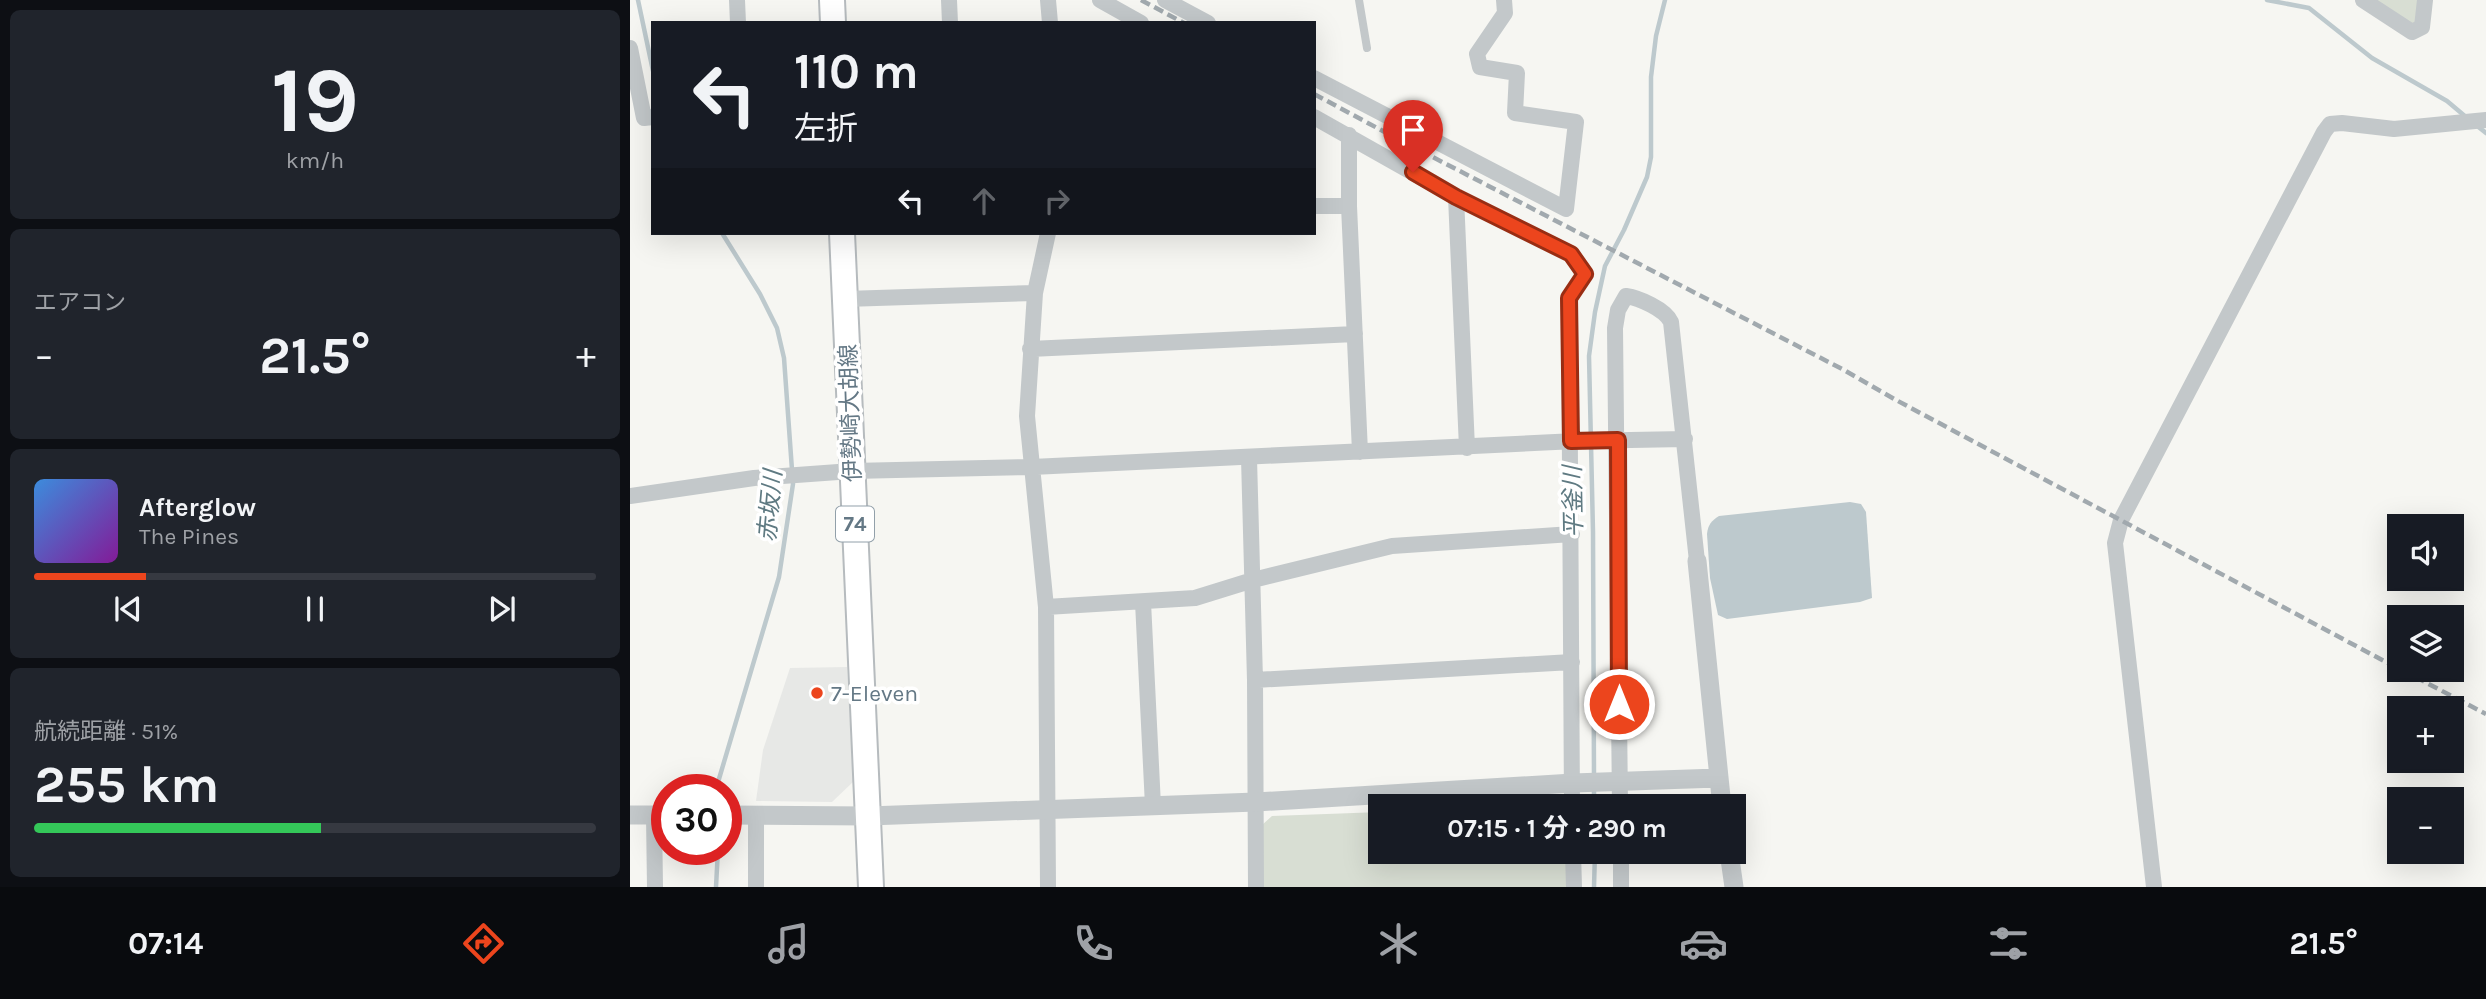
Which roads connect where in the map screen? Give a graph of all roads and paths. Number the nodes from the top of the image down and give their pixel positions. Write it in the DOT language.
graph roads {
  1 [pos="737,0"];
  2 [pos="832,0"];
  3 [pos="949,0"];
  4 [pos="1048,0"];
  5 [pos="1100,0"];
  6 [pos="1165,0"];
  7 [pos="1360,0"];
  8 [pos="1504,0"];
  9 [pos="2363,0"];
  10 [pos="2426,0"];
  11 [pos="738,21"];
  12 [pos="833,21"];
  13 [pos="950,21"];
  14 [pos="1050,21"];
  15 [pos="1137,21"];
  16 [pos="1204,21"];
  17 [pos="630,48"];
  18 [pos="1367,48"];
  19 [pos="1316,79"];
  20 [pos="650,118"];
  21 [pos="1316,118"];
  22 [pos="2486,120"];
  23 [pos="1349,135"];
  24 [pos="1456,197"];
  25 [pos="1316,206"];
  26 [pos="1349,206"];
  27 [pos="842,235"];
  28 [pos="1048,235"];
  29 [pos="1035,293"];
  30 [pos="845,299"];
  31 [pos="1355,334"];
  32 [pos="1030,349"];
  33 [pos="1685,439"];
  34 [pos="1615,440"];
  35 [pos="1573,441"];
  36 [pos="1466,447"];
  37 [pos="1360,452"];
  38 [pos="1249,458"];
  39 [pos="1032,467"];
  40 [pos="852,471"];
  41 [pos="630,496"];
  42 [pos="1572,534"];
  43 [pos="1698,561"];
  44 [pos="1253,580"];
  45 [pos="1143,602"];
  46 [pos="1046,607"];
  47 [pos="1572,662"];
  48 [pos="1255,680"];
  49 [pos="1718,778"];
  50 [pos="1616,782"];
  51 [pos="1577,783"];
  52 [pos="1575,794"];
  53 [pos="1618,794"];
  54 [pos="1720,794"];
  55 [pos="1256,802"];
  56 [pos="1153,806"];
  57 [pos="1048,808"];
  58 [pos="630,815"];
  59 [pos="651,815"];
  60 [pos="742,815"];
  61 [pos="756,815"];
  62 [pos="869,816"];
  63 [pos="1573,864"];
  64 [pos="1621,864"];
  65 [pos="1731,864"];
  66 [pos="657,865"];
  67 [pos="655,887"];
  68 [pos="756,887"];
  69 [pos="871,887"];
  70 [pos="1048,887"];
  71 [pos="1256,887"];
  72 [pos="1574,887"];
  73 [pos="1621,887"];
  74 [pos="1734,887"];
  75 [pos="2154,887"];
  1 -- 11 [label="street"];
  2 -- 12 [label="main road"];
  3 -- 13 [label="street"];
  4 -- 14 [label="street"];
  5 -- 15 [label="street"];
  6 -- 16 [label="street"];
  7 -- 18 [label="lane"];
  8 -- 19 [label="street"];
  9 -- 10 [label="street"];
  17 -- 20 [label="street"];
  21 -- 23 [label="street"];
  22 -- 75 [label="street"];
  23 -- 24 [label="street"];
  23 -- 26 [label="street"];
  24 -- 35 [label="street"];
  24 -- 36 [label="street"];
  25 -- 26 [label="street"];
  26 -- 31 [label="street"];
  27 -- 30 [label="main road, 伊勢崎大胡線 / 74"];
  28 -- 29 [label="street"];
  29 -- 30 [label="street"];
  29 -- 32 [label="street"];
  30 -- 40 [label="main road, 伊勢崎大胡線 / 74"];
  31 -- 32 [label="street"];
  31 -- 37 [label="street"];
  32 -- 39 [label="street"];
  33 -- 34 [label="street"];
  33 -- 34 [label="street"];
  33 -- 43 [label="street"];
  34 -- 35 [label="street"];
  34 -- 50 [label="street"];
  35 -- 36 [label="street"];
  35 -- 42 [label="street"];
  36 -- 37 [label="street"];
  37 -- 38 [label="street"];
  38 -- 39 [label="street"];
  38 -- 44 [label="street"];
  39 -- 40 [label="street"];
  39 -- 46 [label="street"];
  40 -- 41 [label="street"];
  40 -- 62 [label="main road, 伊勢崎大胡線 / 74"];
  42 -- 44 [label="street"];
  42 -- 47 [label="street"];
  43 -- 49 [label="street"];
  44 -- 45 [label="street"];
  44 -- 48 [label="street"];
  45 -- 46 [label="street"];
  45 -- 56 [label="street"];
  46 -- 57 [label="street"];
  47 -- 48 [label="street"];
  47 -- 51 [label="street"];
  48 -- 55 [label="street"];
  49 -- 50 [label="street"];
  49 -- 54 [label="street"];
  50 -- 51 [label="street"];
  50 -- 53 [label="street"];
  51 -- 52 [label="street"];
  51 -- 55 [label="street"];
  55 -- 56 [label="street"];
  55 -- 71 [label="street"];
  56 -- 57 [label="street"];
  57 -- 62 [label="street"];
  57 -- 70 [label="street"];
  58 -- 59 [label="street"];
  60 -- 61 [label="street"];
  61 -- 62 [label="street"];
  61 -- 68 [label="street"];
  62 -- 69 [label="main road, 伊勢崎大胡線 / 74"];
  63 -- 72 [label="street"];
  64 -- 73 [label="street"];
  65 -- 74 [label="street"];
  66 -- 67 [label="street"];
}
